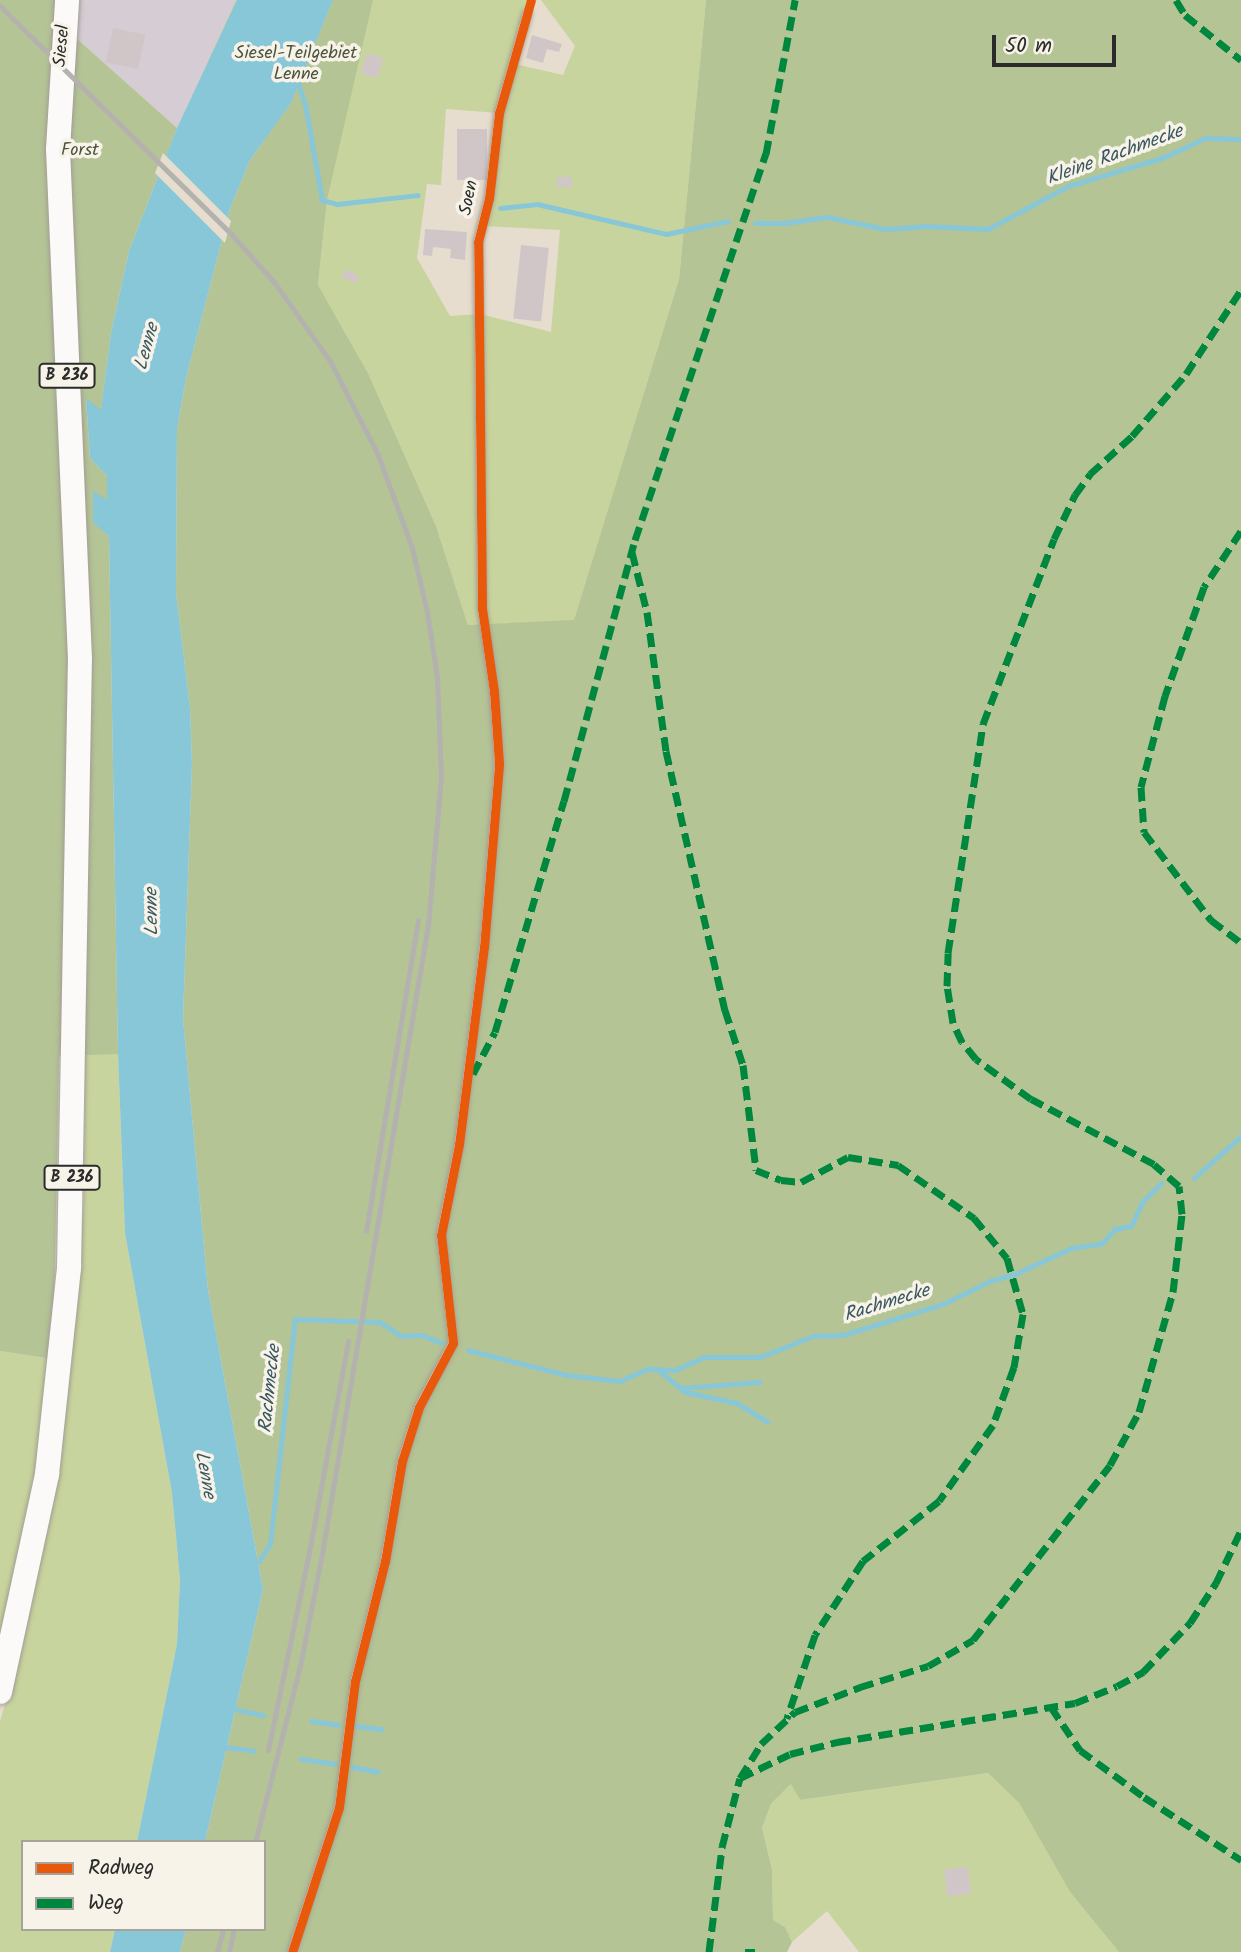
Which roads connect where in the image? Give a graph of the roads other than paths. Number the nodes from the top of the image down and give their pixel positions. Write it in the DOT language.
graph roads {
  1 [pos="67,0"];
  2 [pos="527,15"];
  3 [pos="0,1692"];
  4 [pos="292,1952"];
  1 -- 3 [label="main road, Siesel / B 236"];
  2 -- 4 [label="lane, Soen"];
}
